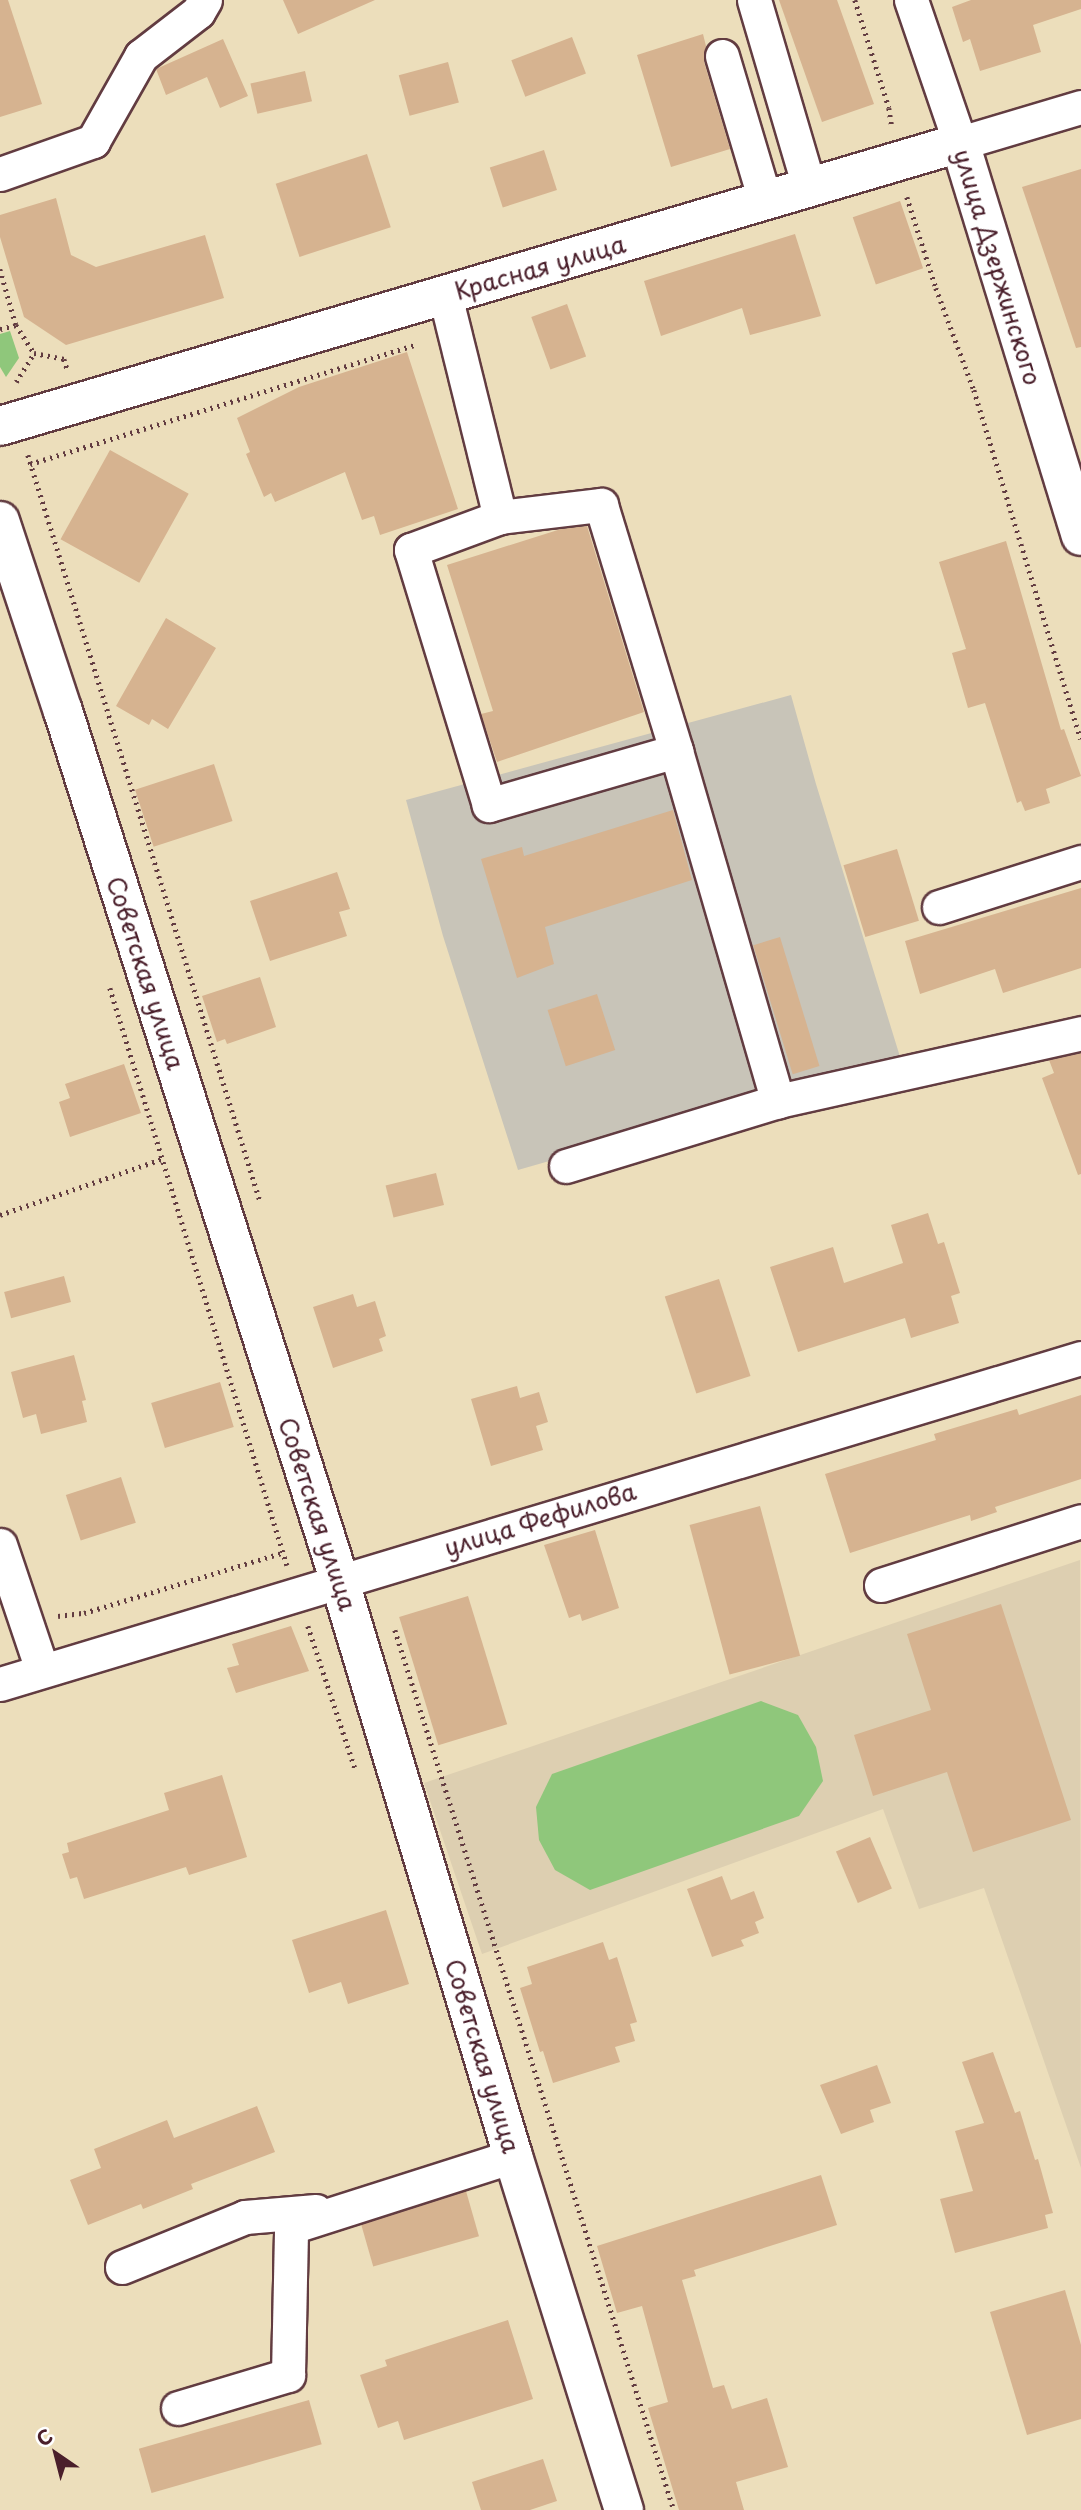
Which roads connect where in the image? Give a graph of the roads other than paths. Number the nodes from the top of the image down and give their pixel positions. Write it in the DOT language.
graph roads {
  1 [pos="205,0"];
  2 [pos="754,0"];
  3 [pos="911,0"];
  4 [pos="722,56"];
  5 [pos="1081,107"];
  6 [pos="960,143"];
  7 [pos="0,174"];
  8 [pos="809,187"];
  9 [pos="765,200"];
  10 [pos="445,295"];
  11 [pos="10,423"];
  12 [pos="500,517"];
  13 [pos="0,521"];
  14 [pos="1081,536"];
  15 [pos="676,751"];
  16 [pos="1081,862"];
  17 [pos="939,907"];
  18 [pos="1081,1033"];
  19 [pos="778,1101"];
  20 [pos="566,1166"];
  21 [pos="1081,1358"];
  22 [pos="1081,1521"];
  23 [pos="0,1545"];
  24 [pos="357,1574"];
  25 [pos="881,1585"];
  26 [pos="42,1671"];
  27 [pos="0,1684"];
  28 [pos="513,2156"];
  29 [pos="341,2209"];
  30 [pos="122,2267"];
  31 [pos="178,2408"];
  32 [pos="624,2510"];
  1 -- 7 [label="street"];
  2 -- 8 [label="street"];
  3 -- 6 [label="street, улица Дзержинского"];
  4 -- 9 [label="street"];
  5 -- 6 [label="street, Красная улица"];
  6 -- 8 [label="main road, Красная улица"];
  6 -- 14 [label="main road, улица Дзержинского"];
  8 -- 9 [label="main road, Красная улица"];
  9 -- 10 [label="main road, Красная улица"];
  10 -- 11 [label="main road, Красная улица"];
  10 -- 12 [label="street"];
  12 -- 15 [label="street"];
  12 -- 15 [label="street"];
  13 -- 24 [label="main road, Советская улица"];
  15 -- 19 [label="street"];
  16 -- 17 [label="street"];
  18 -- 19 [label="street"];
  19 -- 20 [label="street"];
  21 -- 24 [label="street, улица Фефилова"];
  22 -- 25 [label="street"];
  23 -- 26 [label="street"];
  24 -- 26 [label="street, улица Фефилова"];
  24 -- 28 [label="main road, Советская улица"];
  26 -- 27 [label="street, улица Фефилова"];
  28 -- 29 [label="street"];
  28 -- 32 [label="main road, Советская улица"];
  29 -- 30 [label="street"];
  29 -- 31 [label="street"];
}
